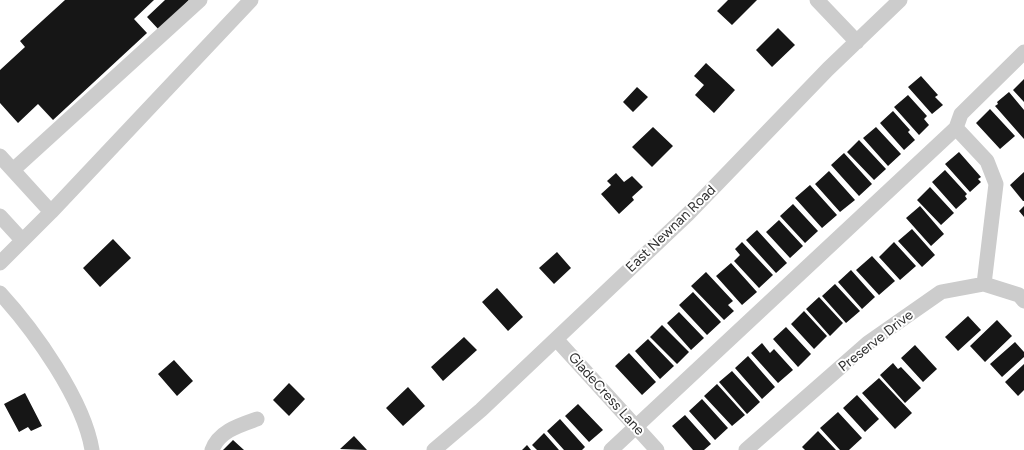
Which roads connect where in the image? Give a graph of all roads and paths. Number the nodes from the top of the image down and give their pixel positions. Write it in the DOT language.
graph roads {
  1 [pos="200,0"];
  2 [pos="251,0"];
  3 [pos="817,0"];
  4 [pos="900,0"];
  5 [pos="857,42"];
  6 [pos="1024,52"];
  7 [pos="956,128"];
  8 [pos="0,156"];
  9 [pos="13,170"];
  10 [pos="51,212"];
  11 [pos="0,216"];
  12 [pos="22,240"];
  13 [pos="0,263"];
  14 [pos="984,284"];
  15 [pos="0,293"];
  16 [pos="1024,301"];
  17 [pos="556,339"];
  18 [pos="257,419"];
  19 [pos="637,427"];
  20 [pos="92,450"];
  21 [pos="212,450"];
  22 [pos="434,450"];
  23 [pos="611,450"];
  24 [pos="657,450"];
  25 [pos="746,450"];
  1 -- 9 [label="street"];
  2 -- 10 [label="street"];
  3 -- 5 [label="street"];
  4 -- 5 [label="street, East Newnan Road"];
  5 -- 17 [label="street, East Newnan Road"];
  6 -- 7 [label="street"];
  7 -- 14 [label="street"];
  7 -- 19 [label="street"];
  8 -- 9 [label="street"];
  9 -- 10 [label="street"];
  10 -- 12 [label="street"];
  11 -- 12 [label="street"];
  12 -- 13 [label="street"];
  14 -- 16 [label="street, Preserve Drive"];
  14 -- 25 [label="street, Preserve Drive"];
  15 -- 20 [label="street"];
  17 -- 19 [label="street, GladeCress Lane"];
  17 -- 22 [label="street, East Newnan Road"];
  18 -- 21 [label="street"];
  19 -- 23 [label="street"];
  19 -- 24 [label="street, GladeCress Lane"];
}
